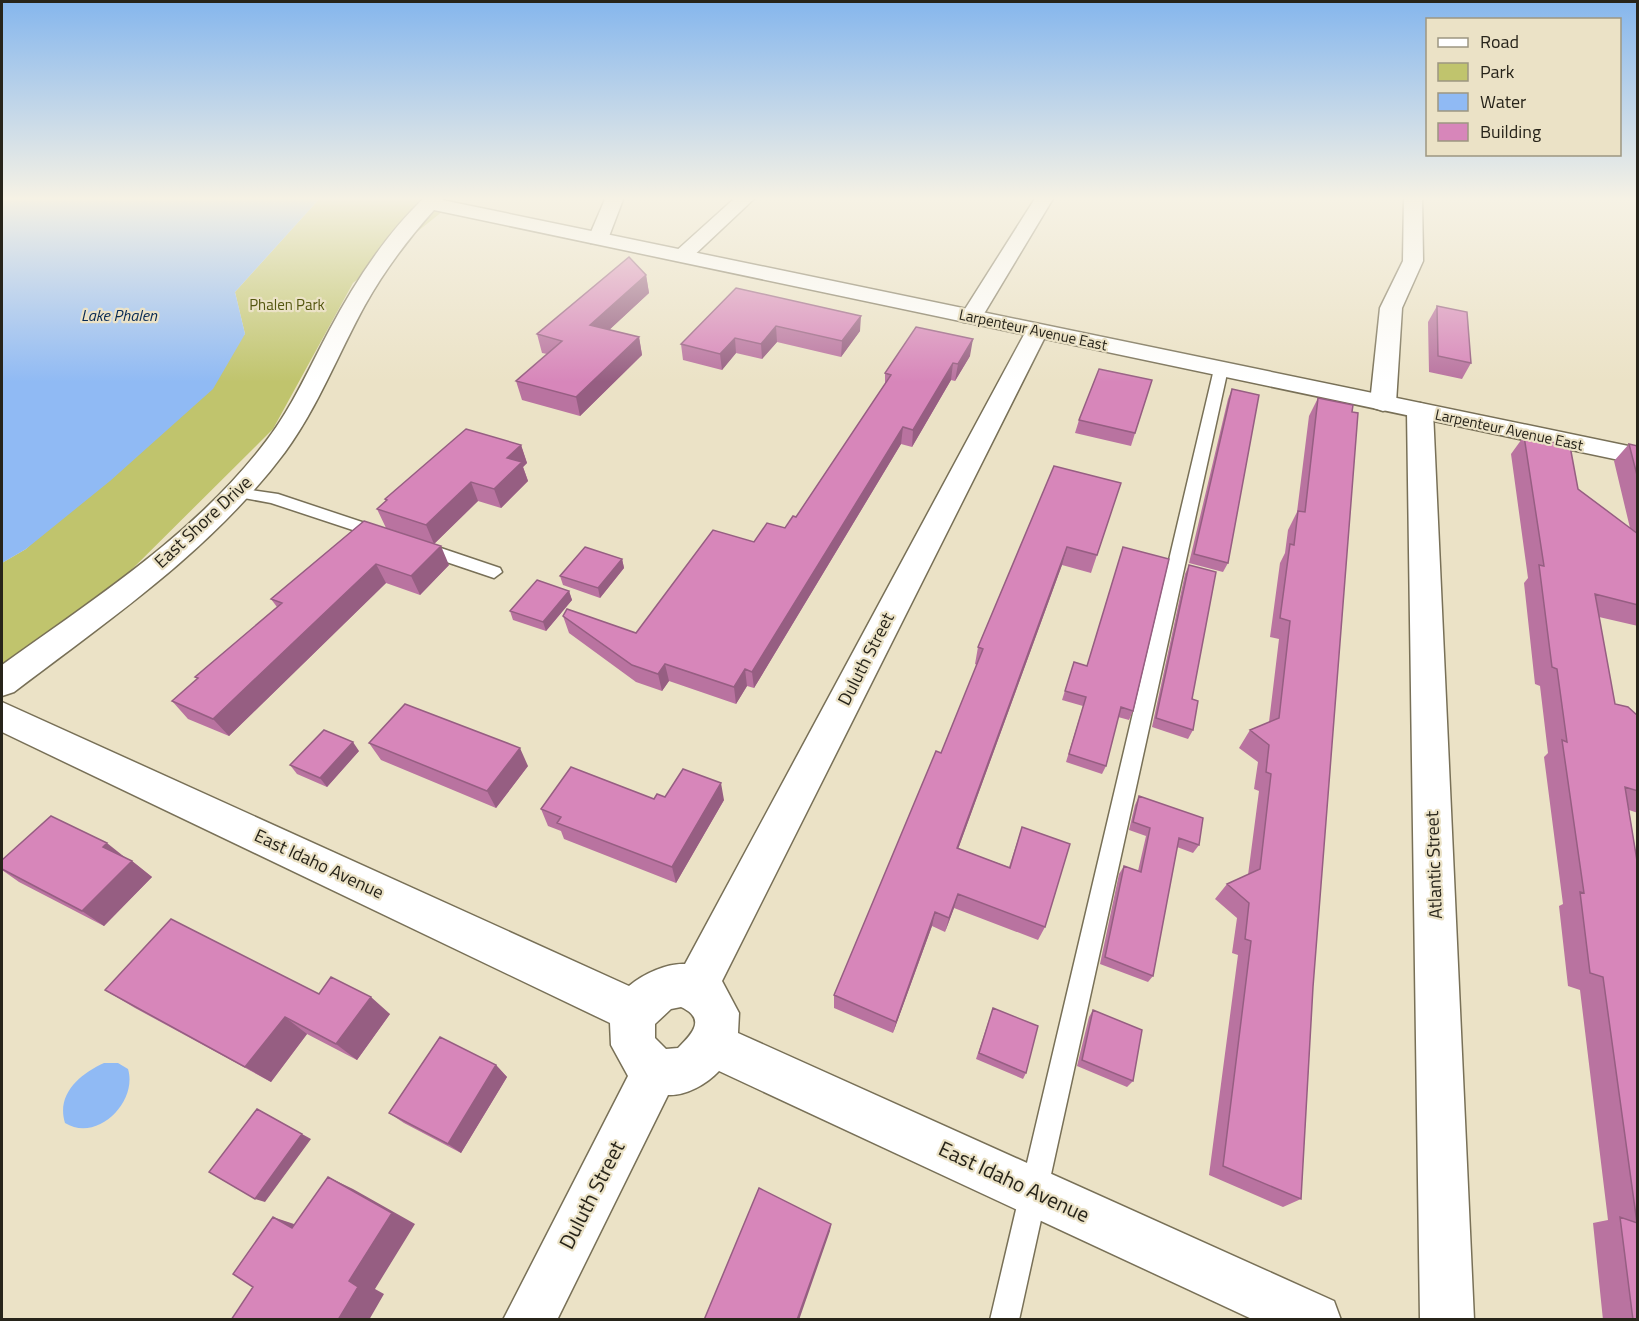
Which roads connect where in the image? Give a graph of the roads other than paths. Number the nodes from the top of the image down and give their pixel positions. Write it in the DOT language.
graph roads {
  1 [pos="384,259"];
  2 [pos="695,259"];
  3 [pos="1007,259"];
  4 [pos="1413,259"];
  5 [pos="971,317"];
  6 [pos="1037,331"];
  7 [pos="1221,369"];
  8 [pos="1383,403"];
  9 [pos="1420,411"];
  10 [pos="1638,456"];
  11 [pos="238,493"];
  12 [pos="494,572"];
  13 [pos="2,683"];
  14 [pos="2,716"];
  15 [pos="696,988"];
  16 [pos="636,1012"];
  17 [pos="713,1045"];
  18 [pos="656,1070"];
  19 [pos="1035,1192"];
  20 [pos="529,1320"];
  21 [pos="1004,1320"];
  22 [pos="1315,1320"];
  23 [pos="1447,1320"];
  1 -- 11 [label="street, East Shore Drive"];
  2 -- 5 [label="street, Larpenteur Avenue East"];
  3 -- 5 [label="street"];
  4 -- 8 [label="street"];
  5 -- 6 [label="street, Larpenteur Avenue East"];
  6 -- 7 [label="street, Larpenteur Avenue East"];
  6 -- 15 [label="street, Duluth Street"];
  7 -- 8 [label="street, Larpenteur Avenue East"];
  7 -- 19 [label="lane"];
  8 -- 9 [label="street, Larpenteur Avenue East"];
  9 -- 10 [label="street, Larpenteur Avenue East"];
  9 -- 23 [label="street, Atlantic Street"];
  11 -- 12 [label="lane"];
  11 -- 13 [label="street, East Shore Drive"];
  14 -- 16 [label="street, East Idaho Avenue"];
  15 -- 16 [label="street"];
  15 -- 17 [label="street"];
  16 -- 18 [label="street"];
  17 -- 18 [label="street"];
  17 -- 19 [label="street, East Idaho Avenue"];
  18 -- 20 [label="street, Duluth Street"];
  19 -- 21 [label="lane"];
  19 -- 22 [label="street, East Idaho Avenue"];
}
